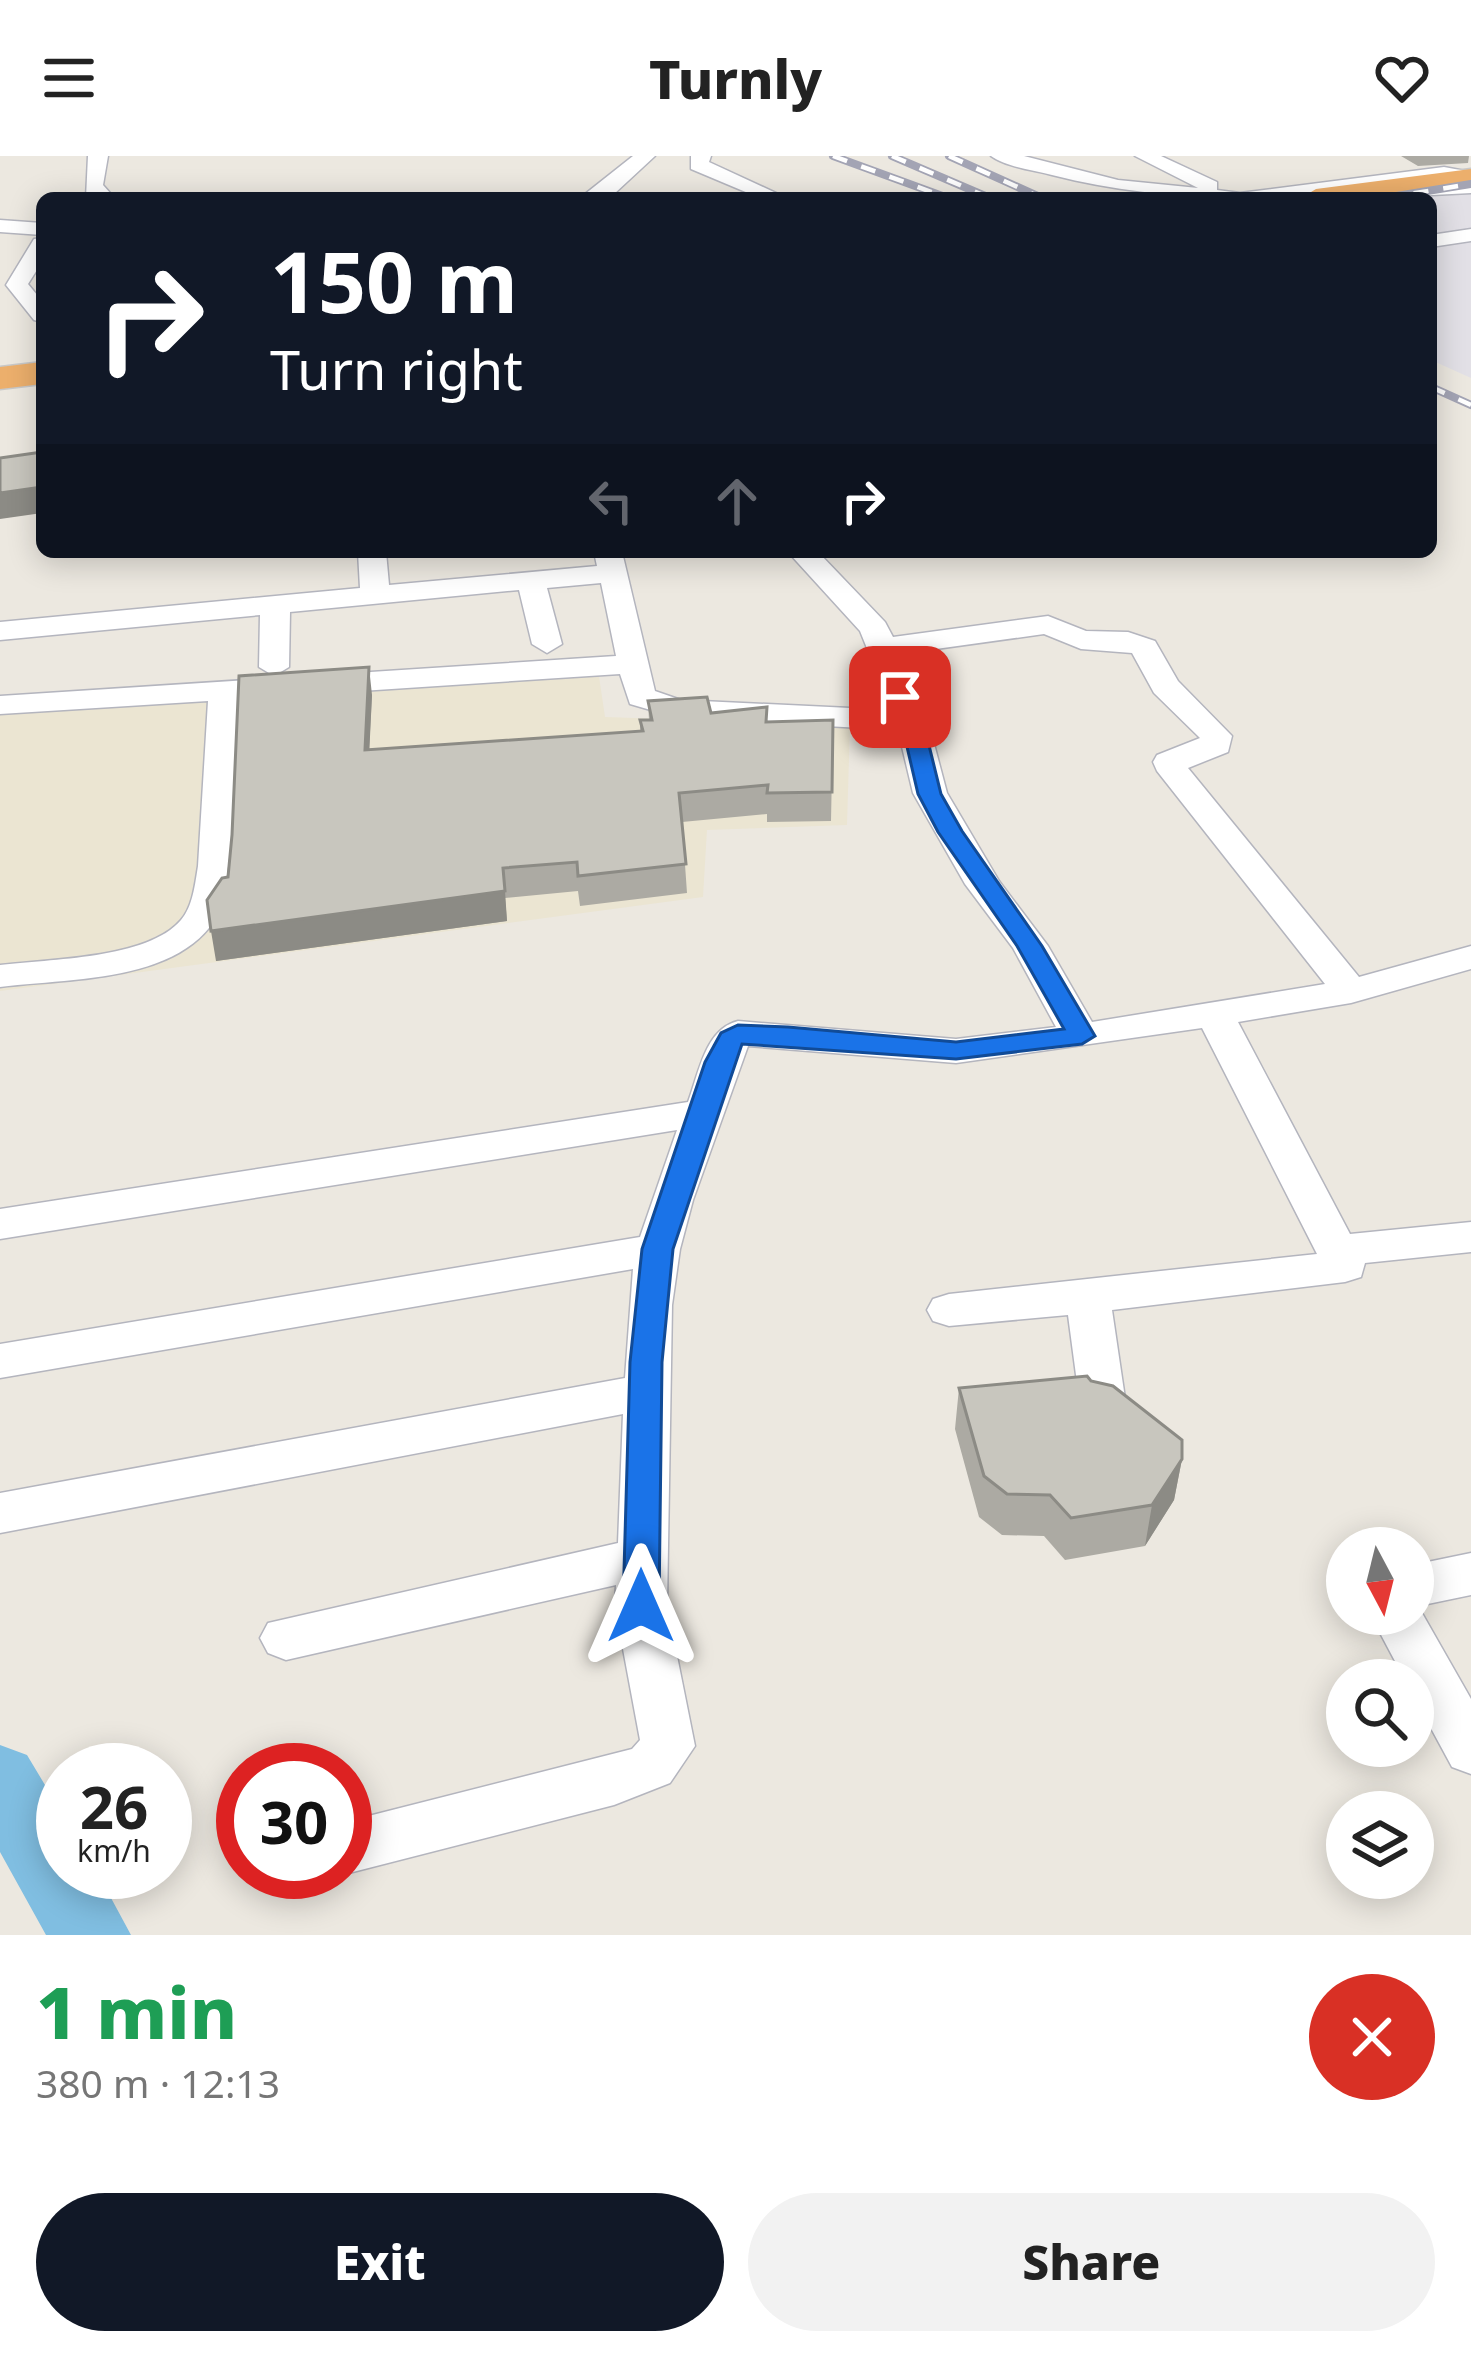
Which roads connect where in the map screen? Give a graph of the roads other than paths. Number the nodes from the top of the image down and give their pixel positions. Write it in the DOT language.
graph roads {
  1 [pos="98,156"];
  2 [pos="646,156"];
  3 [pos="701,156"];
  4 [pos="972,156"];
  5 [pos="1001,156"];
  6 [pos="1144,156"];
  7 [pos="1463,189"];
  8 [pos="99,192"];
  9 [pos="603,192"];
  10 [pos="764,192"];
  11 [pos="1093,192"];
  12 [pos="1143,192"];
  13 [pos="1228,192"];
  14 [pos="1290,192"];
  15 [pos="1414,192"];
  16 [pos="0,226"];
  17 [pos="36,229"];
  18 [pos="1471,235"];
  19 [pos="1437,240"];
  20 [pos="36,254"];
  21 [pos="36,308"];
  22 [pos="36,374"];
  23 [pos="0,378"];
  24 [pos="372,558"];
  25 [pos="808,558"];
  26 [pos="610,563"];
  27 [pos="520,572"];
  28 [pos="375,596"];
  29 [pos="275,605"];
  30 [pos="0,631"];
  31 [pos="547,644"];
  32 [pos="883,647"];
  33 [pos="635,664"];
  34 [pos="274,667"];
  35 [pos="225,688"];
  36 [pos="0,705"];
  37 [pos="912,721"];
  38 [pos="1471,957"];
  39 [pos="0,976"];
  40 [pos="1351,991"];
  41 [pos="1215,1015"];
  42 [pos="1082,1036"];
  43 [pos="703,1113"];
  44 [pos="0,1224"];
  45 [pos="1471,1237"];
  46 [pos="658,1249"];
  47 [pos="1337,1251"];
  48 [pos="1088,1297"];
  49 [pos="949,1310"];
  50 [pos="0,1360"];
  51 [pos="646,1392"];
  52 [pos="1103,1405"];
  53 [pos="0,1513"];
  54 [pos="640,1559"];
  55 [pos="1471,1574"];
  56 [pos="1434,1582"];
  57 [pos="1408,1635"];
  58 [pos="286,1638"];
  59 [pos="1471,1750"];
  60 [pos="372,1841"];
  1 -- 8 [label="street"];
  2 -- 9 [label="street"];
  3 -- 10 [label="street"];
  4 -- 11 [label="street"];
  5 -- 12 [label="street"];
  6 -- 13 [label="street"];
  7 -- 14 [label="street"];
  7 -- 15 [label="highway"];
  16 -- 17 [label="street"];
  18 -- 19 [label="street"];
  20 -- 21 [label="street"];
  22 -- 23 [label="highway"];
  24 -- 28 [label="street"];
  25 -- 32 [label="street"];
  26 -- 27 [label="street"];
  26 -- 33 [label="street"];
  27 -- 28 [label="street"];
  27 -- 31 [label="street"];
  28 -- 29 [label="street"];
  29 -- 30 [label="street"];
  29 -- 34 [label="street"];
  32 -- 37 [label="street"];
  32 -- 40 [label="street"];
  33 -- 35 [label="street"];
  33 -- 37 [label="street"];
  35 -- 36 [label="street"];
  35 -- 39 [label="street"];
  37 -- 42 [label="street"];
  38 -- 40 [label="street"];
  40 -- 41 [label="street"];
  41 -- 42 [label="street"];
  41 -- 47 [label="street"];
  42 -- 43 [label="street"];
  43 -- 44 [label="street"];
  43 -- 46 [label="street"];
  45 -- 47 [label="street"];
  46 -- 50 [label="street"];
  46 -- 51 [label="street"];
  47 -- 48 [label="street"];
  48 -- 49 [label="street"];
  48 -- 52 [label="street"];
  51 -- 53 [label="street"];
  51 -- 54 [label="street"];
  54 -- 58 [label="street"];
  54 -- 60 [label="street"];
  55 -- 56 [label="street"];
  57 -- 59 [label="street"];
}
